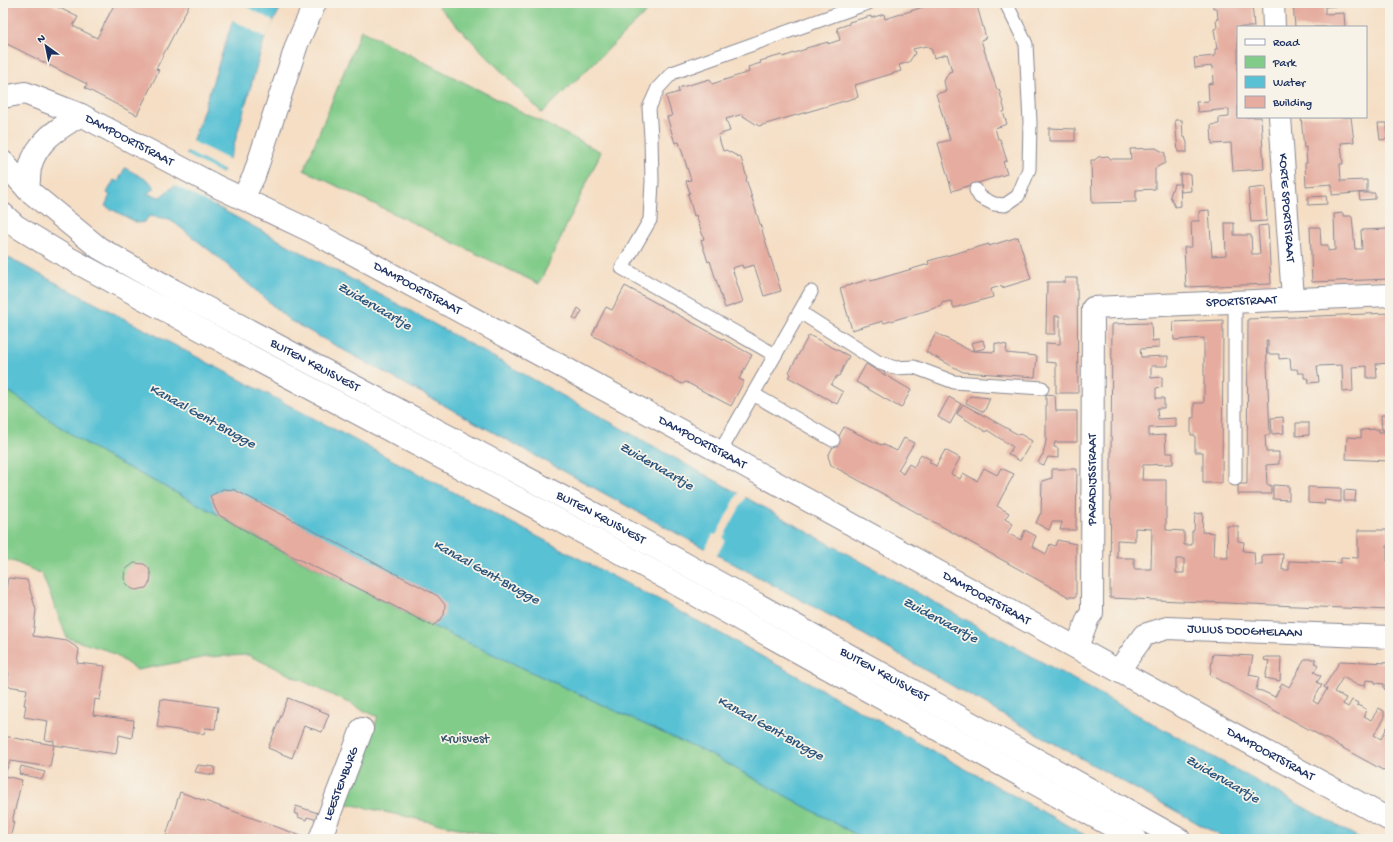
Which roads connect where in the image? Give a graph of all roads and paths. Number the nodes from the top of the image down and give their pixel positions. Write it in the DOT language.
graph roads {
  1 [pos="315,3"];
  2 [pos="868,3"];
  3 [pos="1006,3"];
  4 [pos="1273,3"];
  5 [pos="1274,26"];
  6 [pos="3,97"];
  7 [pos="81,115"];
  8 [pos="1280,118"];
  9 [pos="3,162"];
  10 [pos="28,190"];
  11 [pos="976,190"];
  12 [pos="243,198"];
  13 [pos="3,214"];
  14 [pos="811,292"];
  15 [pos="1390,295"];
  16 [pos="1293,298"];
  17 [pos="1235,302"];
  18 [pos="1093,308"];
  19 [pos="800,312"];
  20 [pos="776,355"];
  21 [pos="1042,388"];
  22 [pos="752,394"];
  23 [pos="833,440"];
  24 [pos="720,452"];
  25 [pos="1235,479"];
  26 [pos="1390,637"];
  27 [pos="1077,647"];
  28 [pos="1120,670"];
  29 [pos="362,729"];
  30 [pos="1390,820"];
  31 [pos="320,839"];
  32 [pos="1135,839"];
  33 [pos="1178,839"];
  1 -- 12 [label="street"];
  2 -- 20 [label="lane"];
  3 -- 11 [label="lane"];
  4 -- 5 [label="street"];
  6 -- 7 [label="street, DAMPOORTSTRAAT"];
  7 -- 10 [label="street"];
  7 -- 12 [label="street, DAMPOORTSTRAAT"];
  8 -- 16 [label="street, KORTE SPORTSTRAAT"];
  9 -- 10 [label="street, BUITEN KRUISVEST"];
  10 -- 33 [label="street, BUITEN KRUISVEST"];
  12 -- 24 [label="street, DAMPOORTSTRAAT"];
  13 -- 32 [label="street, BUITEN KRUISVEST"];
  14 -- 19 [label="lane"];
  15 -- 16 [label="street, SPORTSTRAAT"];
  16 -- 17 [label="street, SPORTSTRAAT"];
  17 -- 18 [label="street, SPORTSTRAAT"];
  17 -- 25 [label="lane"];
  18 -- 27 [label="street, PARADIJSSTRAAT"];
  19 -- 20 [label="lane"];
  19 -- 21 [label="lane"];
  20 -- 22 [label="lane"];
  22 -- 23 [label="lane"];
  22 -- 24 [label="lane"];
  24 -- 27 [label="street, DAMPOORTSTRAAT"];
  26 -- 28 [label="street, JULIUS DOOGHELAAN"];
  27 -- 28 [label="street, DAMPOORTSTRAAT"];
  28 -- 30 [label="street, DAMPOORTSTRAAT"];
  29 -- 31 [label="street, LEESTENBURG"];
}
